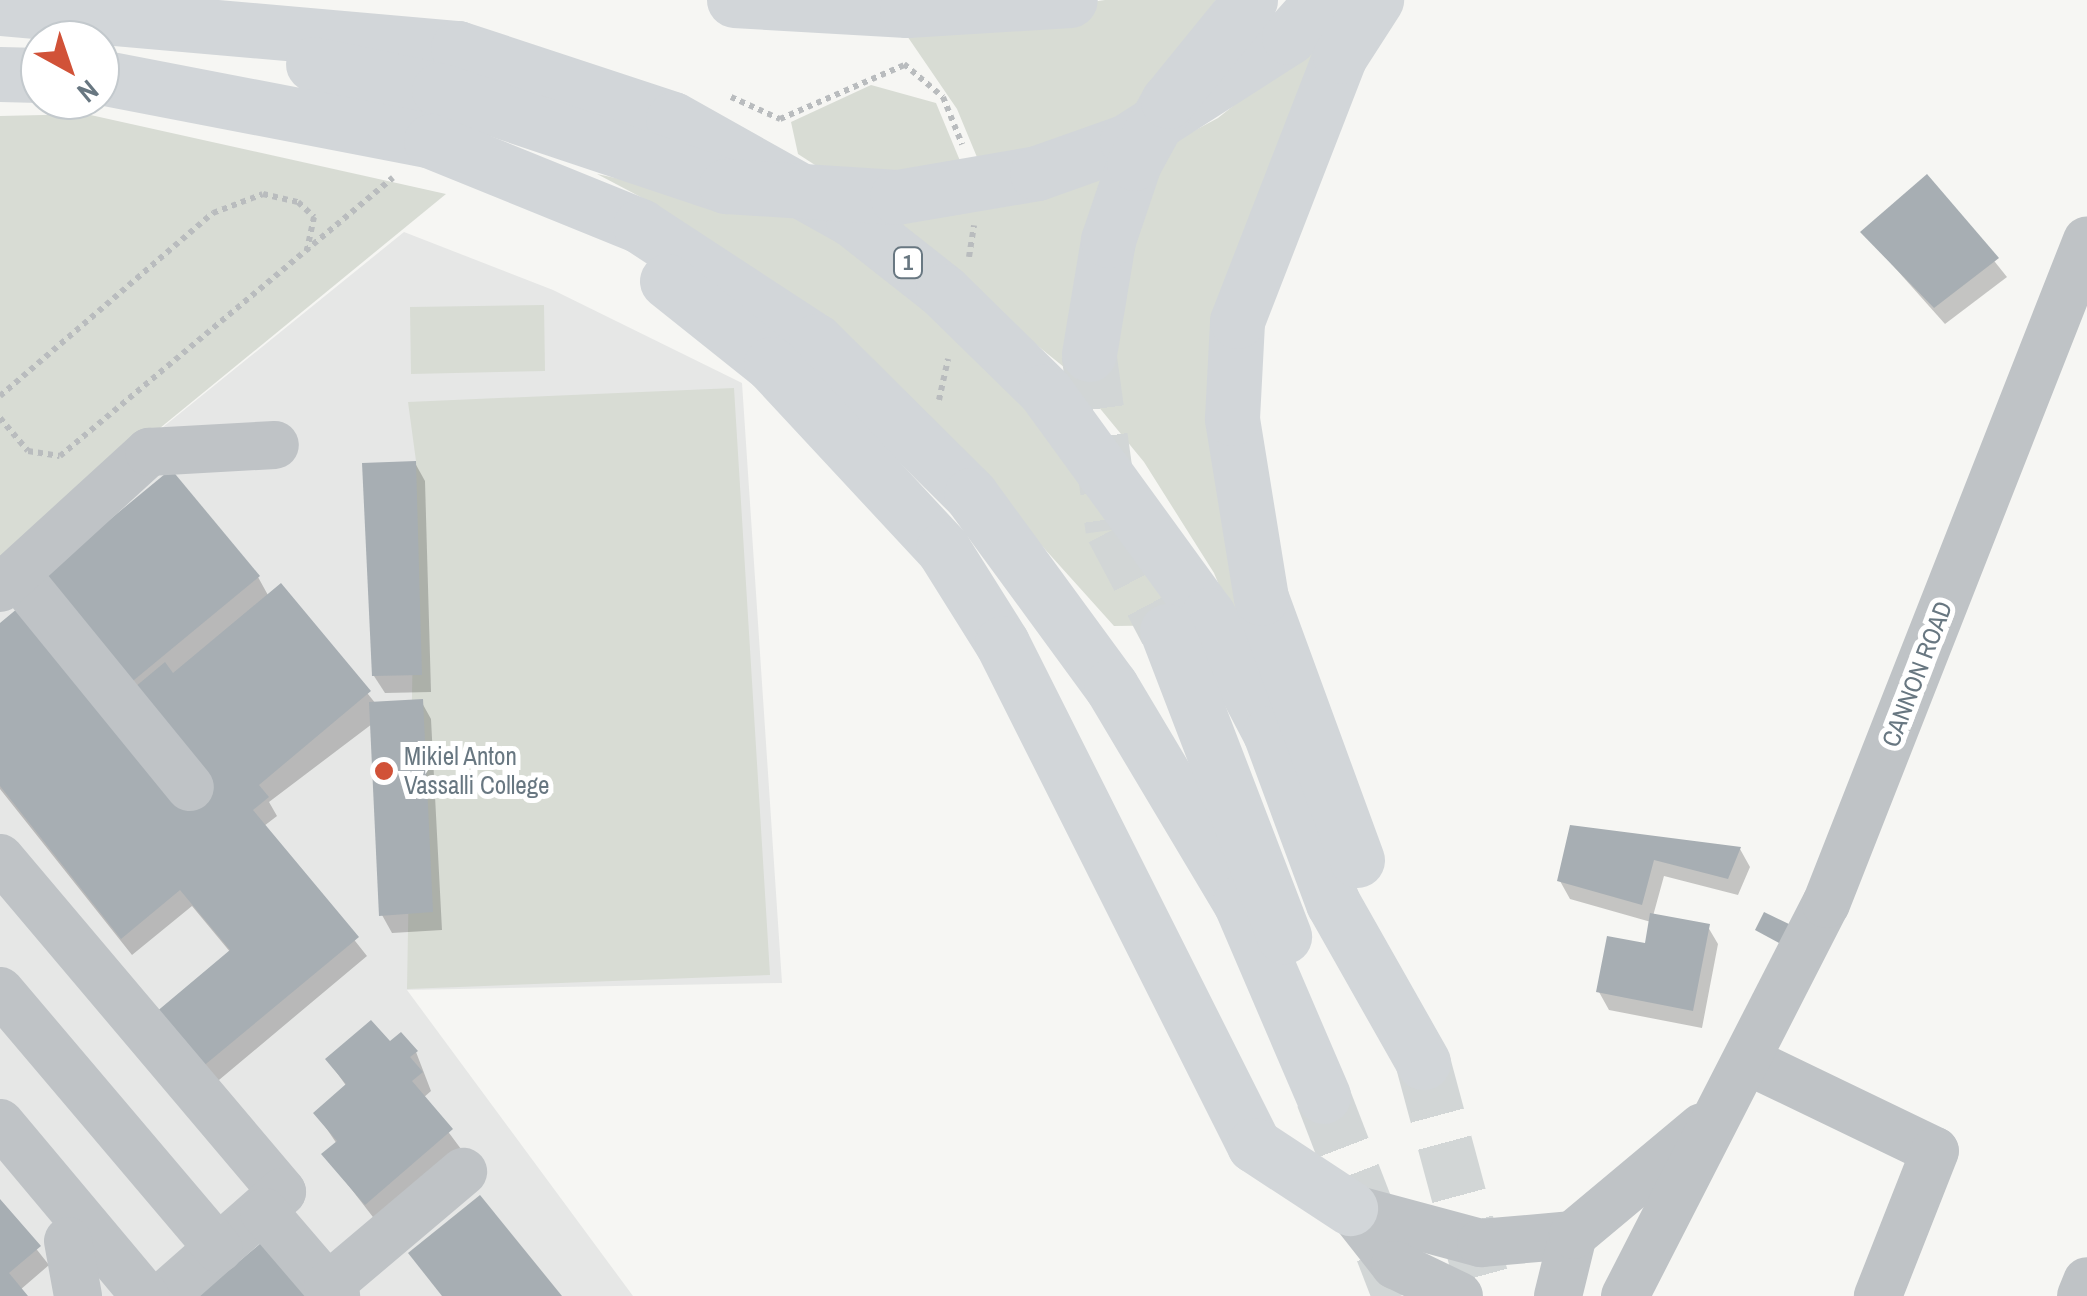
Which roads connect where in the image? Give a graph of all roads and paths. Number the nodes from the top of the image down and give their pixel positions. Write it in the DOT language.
graph roads {
  1 [pos="734,0"];
  2 [pos="1070,0"];
  3 [pos="1250,0"];
  4 [pos="1322,0"];
  5 [pos="1376,0"];
  6 [pos="0,8"];
  7 [pos="0,36"];
  8 [pos="904,65"];
  9 [pos="120,78"];
  10 [pos="435,115"];
  11 [pos="780,120"];
  12 [pos="547,194"];
  13 [pos="2087,240"];
  14 [pos="307,252"];
  15 [pos="950,350"];
  16 [pos="1089,354"];
  17 [pos="0,396"];
  18 [pos="936,411"];
  19 [pos="0,418"];
  20 [pos="275,446"];
  21 [pos="8,580"];
  22 [pos="1167,631"];
  23 [pos="190,787"];
  24 [pos="0,858"];
  25 [pos="0,991"];
  26 [pos="1740,1081"];
  27 [pos="0,1123"];
  28 [pos="463,1172"];
  29 [pos="1350,1208"];
  30 [pos="264,1212"];
  31 [pos="1573,1235"];
  32 [pos="68,1242"];
  33 [pos="219,1249"];
  34 [pos="2087,1281"];
  35 [pos="332,1291"];
  36 [pos="78,1296"];
  37 [pos="146,1296"];
  38 [pos="164,1296"];
  39 [pos="1458,1296"];
  40 [pos="1558,1296"];
  41 [pos="1626,1296"];
  42 [pos="1878,1296"];
  43 [pos="2082,1296"];
  1 -- 2 [label="highway"];
  3 -- 16 [label="highway"];
  4 -- 10 [label="highway"];
  5 -- 6 [label="highway, 1"];
  7 -- 10 [label="highway"];
  8 -- 11 [label="path"];
  9 -- 10 [label="highway"];
  10 -- 12 [label="highway"];
  10 -- 14 [label="path"];
  12 -- 22 [label="highway"];
  12 -- 29 [label="highway"];
  13 -- 26 [label="street, CANNON ROAD"];
  14 -- 17 [label="path"];
  14 -- 19 [label="path"];
  15 -- 18 [label="path"];
  20 -- 21 [label="street"];
  21 -- 23 [label="street"];
  24 -- 30 [label="street"];
  25 -- 33 [label="street"];
  26 -- 31 [label="street, CANNON ROAD"];
  26 -- 41 [label="street, CANNON ROAD"];
  26 -- 42 [label="street"];
  27 -- 37 [label="street"];
  28 -- 35 [label="street"];
  29 -- 31 [label="street"];
  29 -- 39 [label="street"];
  30 -- 33 [label="street"];
  30 -- 35 [label="street"];
  31 -- 40 [label="street"];
  32 -- 36 [label="street"];
  33 -- 38 [label="street"];
  34 -- 43 [label="street"];
}
